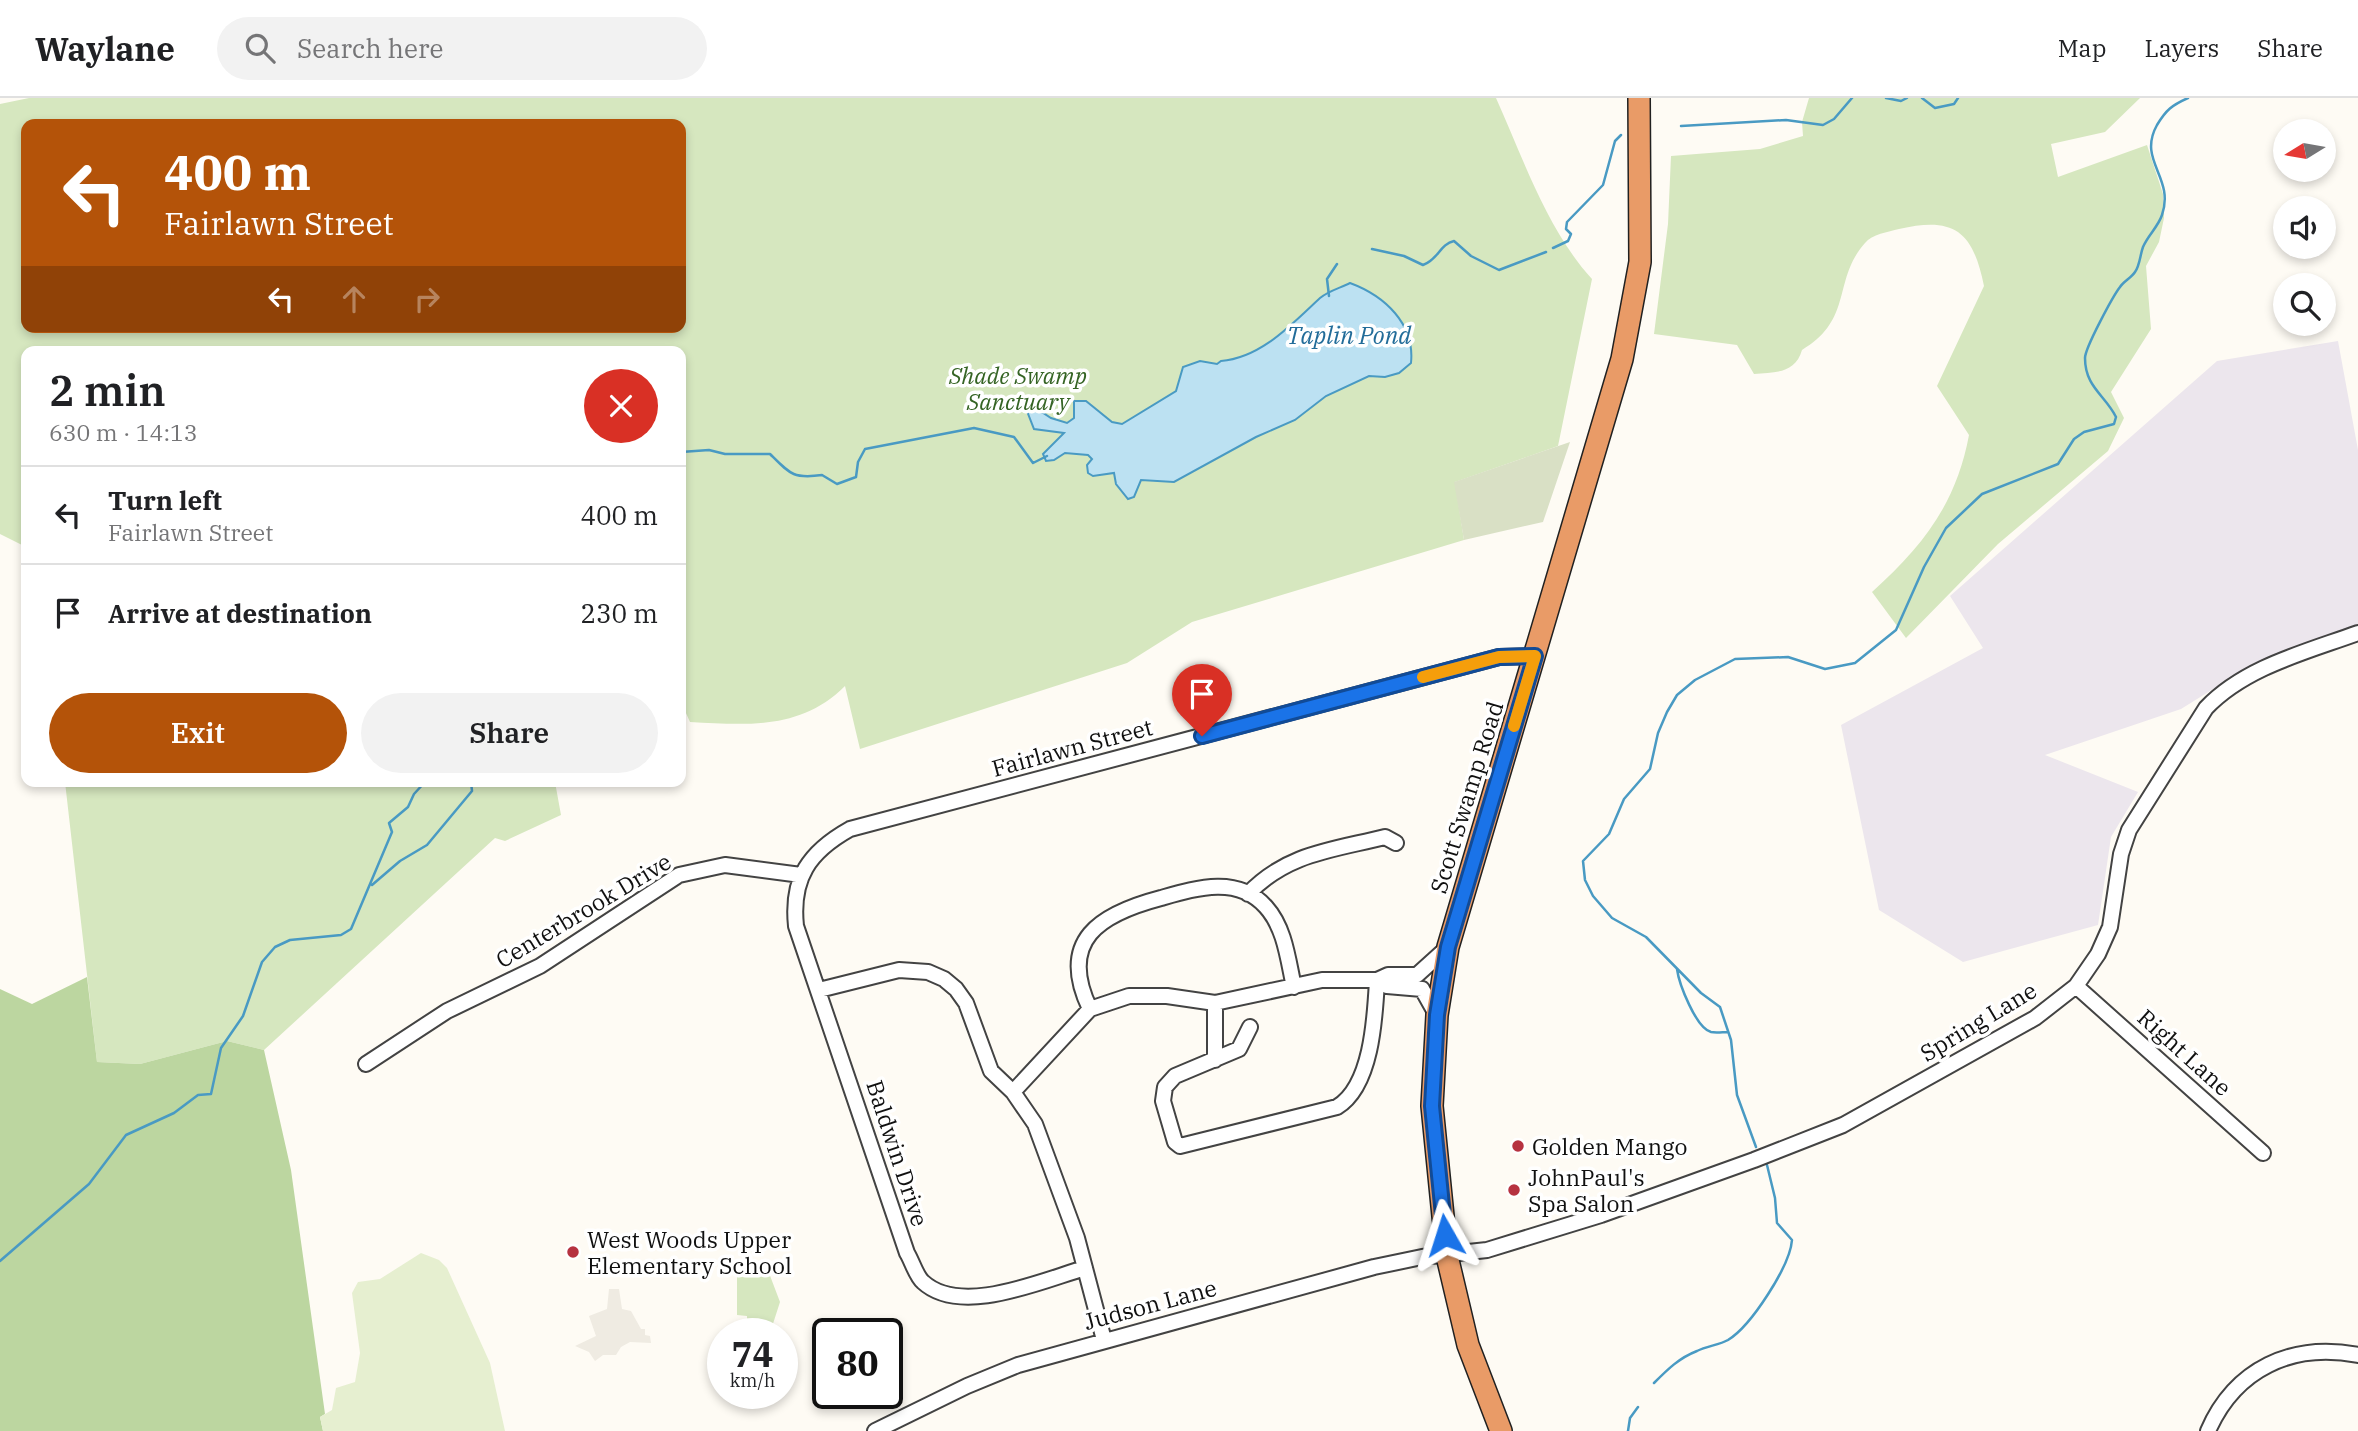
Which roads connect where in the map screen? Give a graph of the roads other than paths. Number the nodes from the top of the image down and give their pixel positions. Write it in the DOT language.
graph roads {
  1 [pos="1639,98"];
  2 [pos="2358,633"];
  3 [pos="1535,656"];
  4 [pos="1396,843"];
  5 [pos="801,875"];
  6 [pos="1248,894"];
  7 [pos="1448,947"];
  8 [pos="1377,980"];
  9 [pos="2076,986"];
  10 [pos="1294,987"];
  11 [pos="820,990"];
  12 [pos="1215,1003"];
  13 [pos="1090,1009"];
  14 [pos="1437,1015"];
  15 [pos="1250,1027"];
  16 [pos="1215,1060"];
  17 [pos="366,1064"];
  18 [pos="1013,1092"];
  19 [pos="2263,1153"];
  20 [pos="1447,1256"];
  21 [pos="1085,1268"];
  22 [pos="1104,1340"];
  23 [pos="2358,1355"];
  24 [pos="876,1431"];
  25 [pos="1500,1431"];
  26 [pos="2208,1431"];
  1 -- 3 [label="highway, Scott Swamp Road"];
  2 -- 9 [label="street, Spring Lane"];
  3 -- 5 [label="street, Fairlawn Street"];
  3 -- 7 [label="highway, Scott Swamp Road"];
  4 -- 6 [label="street"];
  5 -- 11 [label="street, Baldwin Drive"];
  5 -- 17 [label="street, Centerbrook Drive"];
  6 -- 10 [label="street"];
  6 -- 13 [label="street"];
  7 -- 8 [label="street"];
  7 -- 14 [label="highway, Scott Swamp Road"];
  8 -- 10 [label="street"];
  8 -- 14 [label="street"];
  8 -- 16 [label="street"];
  9 -- 19 [label="street, Right Lane"];
  9 -- 20 [label="street, Spring Lane"];
  10 -- 12 [label="street"];
  11 -- 18 [label="street"];
  11 -- 21 [label="street, Baldwin Drive"];
  12 -- 13 [label="street"];
  12 -- 16 [label="street"];
  13 -- 18 [label="street"];
  14 -- 20 [label="highway, Scott Swamp Road"];
  15 -- 16 [label="street"];
  18 -- 21 [label="street"];
  20 -- 22 [label="street, Judson Lane"];
  20 -- 25 [label="highway, Scott Swamp Road"];
  21 -- 22 [label="street"];
  22 -- 24 [label="street, Judson Lane"];
  23 -- 26 [label="street"];
}
